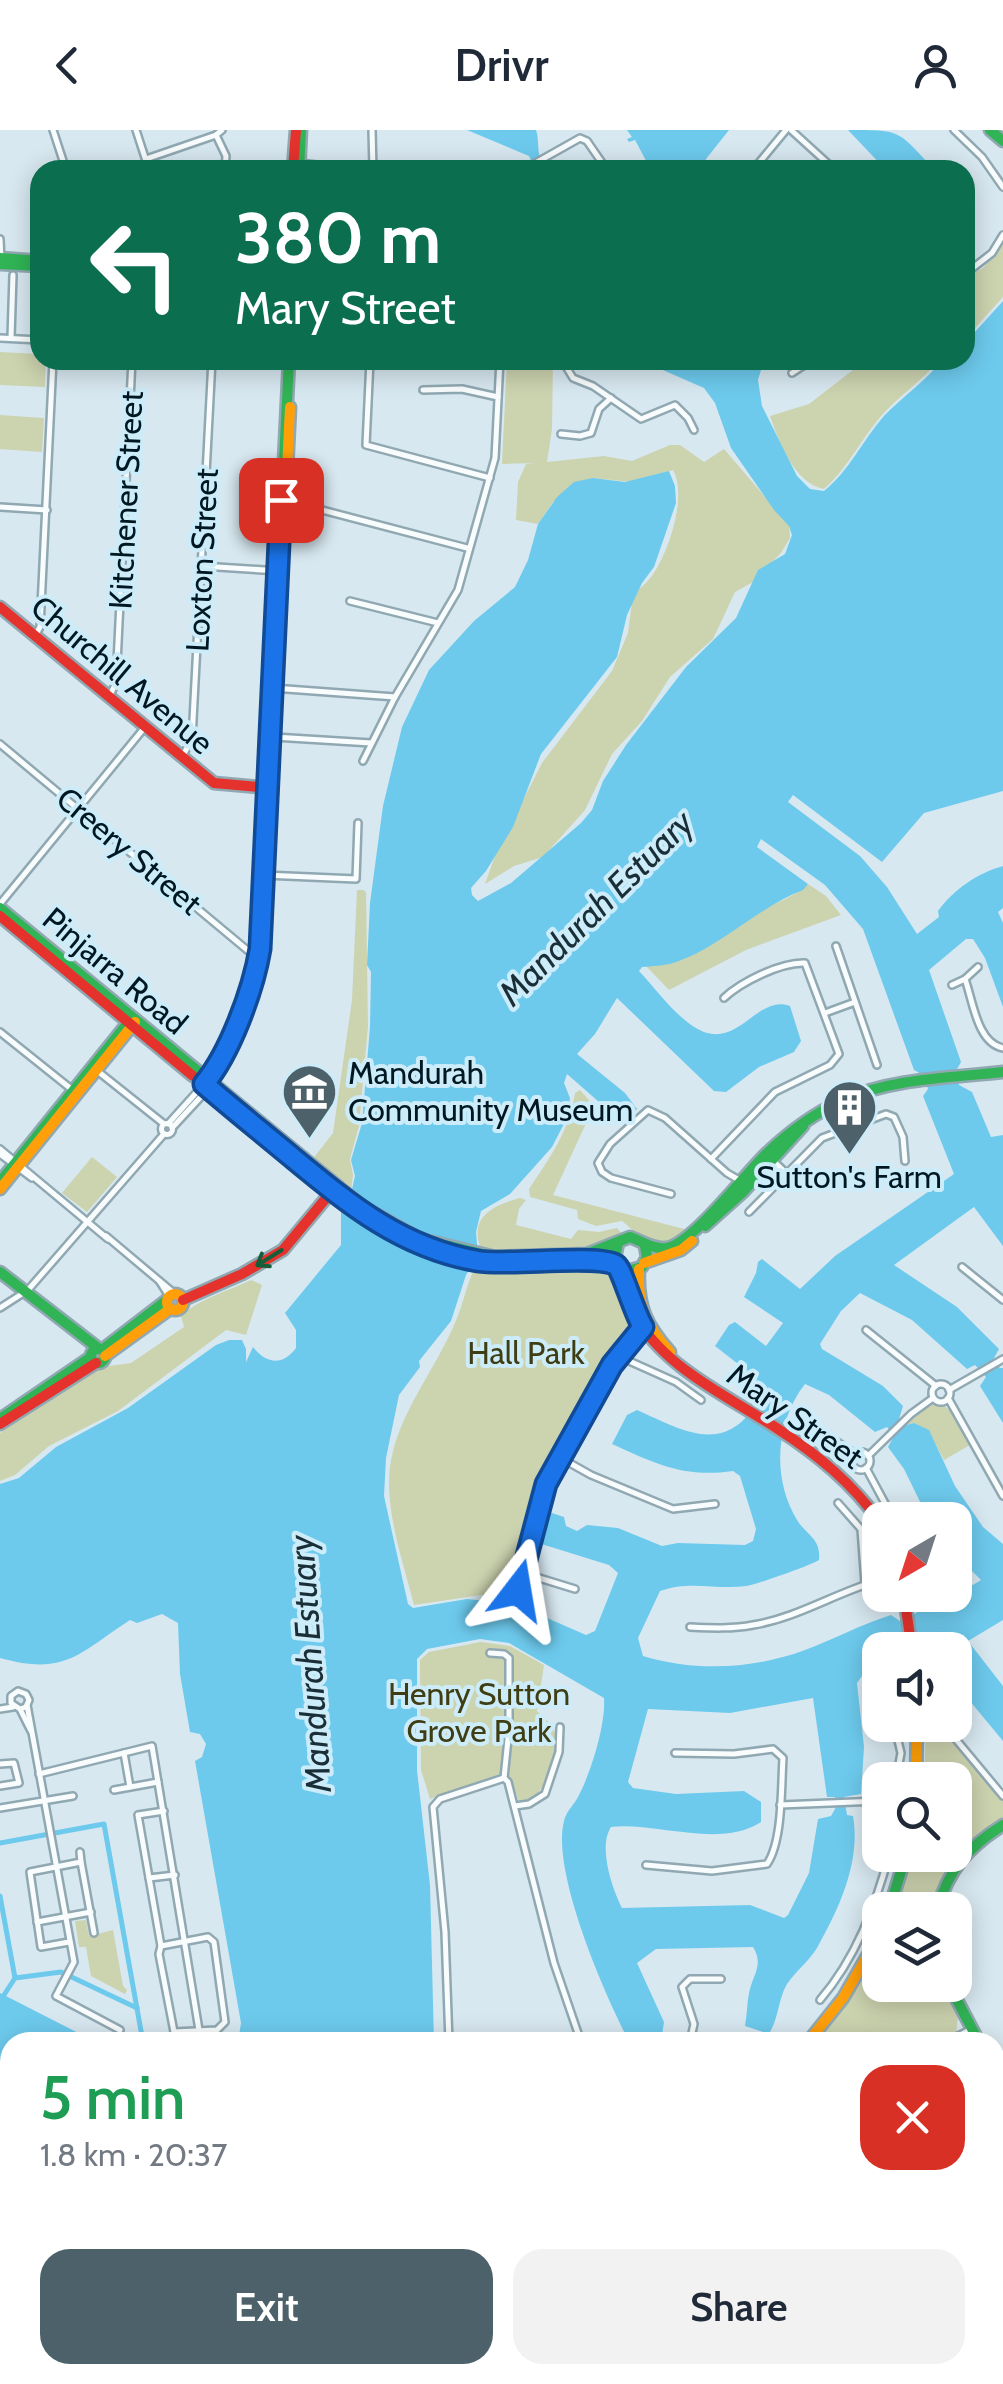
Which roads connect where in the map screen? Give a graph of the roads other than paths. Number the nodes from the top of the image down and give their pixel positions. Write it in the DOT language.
graph roads {
  1 [pos="53,130"];
  2 [pos="136,130"];
  3 [pos="299,130"];
  4 [pos="372,130"];
  5 [pos="788,130"];
  6 [pos="954,130"];
  7 [pos="990,130"];
  8 [pos="219,133"];
  9 [pos="1003,141"];
  10 [pos="146,159"];
  11 [pos="63,160"];
  12 [pos="224,160"];
  13 [pos="296,160"];
  14 [pos="373,160"];
  15 [pos="540,160"];
  16 [pos="600,160"];
  17 [pos="762,160"];
  18 [pos="823,160"];
  19 [pos="1003,186"];
  20 [pos="1003,235"];
  21 [pos="0,238"];
  22 [pos="1,261"];
  23 [pos="30,262"];
  24 [pos="975,266"];
  25 [pos="14,276"];
  26 [pos="0,338"];
  27 [pos="10,338"];
  28 [pos="30,339"];
  29 [pos="53,370"];
  30 [pos="132,370"];
  31 [pos="212,370"];
  32 [pos="290,370"];
  33 [pos="370,370"];
  34 [pos="499,370"];
  35 [pos="568,370"];
  36 [pos="797,370"];
  37 [pos="792,373"];
  38 [pos="422,390"];
  39 [pos="498,397"];
  40 [pos="611,398"];
  41 [pos="640,419"];
  42 [pos="638,428"];
  43 [pos="694,430"];
  44 [pos="562,434"];
  45 [pos="490,478"];
  46 [pos="284,500"];
  47 [pos="0,507"];
  48 [pos="47,510"];
  49 [pos="467,548"];
  50 [pos="202,566"];
  51 [pos="280,571"];
  52 [pos="350,601"];
  53 [pos="0,606"];
  54 [pos="438,623"];
  55 [pos="35,636"];
  56 [pos="274,688"];
  57 [pos="109,698"];
  58 [pos="395,698"];
  59 [pos="145,727"];
  60 [pos="271,737"];
  61 [pos="371,743"];
  62 [pos="0,744"];
  63 [pos="182,757"];
  64 [pos="362,761"];
  65 [pos="268,788"];
  66 [pos="78,808"];
  67 [pos="358,823"];
  68 [pos="264,875"];
  69 [pos="0,906"];
  70 [pos="0,916"];
  71 [pos="836,946"];
  72 [pos="259,956"];
  73 [pos="978,967"];
  74 [pos="965,979"];
  75 [pos="952,985"];
  76 [pos="724,998"];
  77 [pos="855,1002"];
  78 [pos="825,1013"];
  79 [pos="132,1021"];
  80 [pos="0,1032"];
  81 [pos="1003,1048"];
  82 [pos="877,1065"];
  83 [pos="94,1068"];
  84 [pos="1003,1072"];
  85 [pos="208,1084"];
  86 [pos="76,1092"];
  87 [pos="166,1128"];
  88 [pos="0,1151"];
  89 [pos="767,1158"];
  90 [pos="711,1159"];
  91 [pos="905,1161"];
  92 [pos="17,1165"];
  93 [pos="786,1174"];
  94 [pos="0,1186"];
  95 [pos="742,1187"];
  96 [pos="671,1194"];
  97 [pos="342,1196"];
  98 [pos="749,1212"];
  99 [pos="88,1222"];
  100 [pos="618,1243"];
  101 [pos="645,1246"];
  102 [pos="486,1259"];
  103 [pos="618,1266"];
  104 [pos="641,1266"];
  105 [pos="962,1267"];
  106 [pos="0,1272"];
  107 [pos="24,1292"];
  108 [pos="173,1300"];
  109 [pos="1003,1300"];
  110 [pos="0,1308"];
  111 [pos="644,1325"];
  112 [pos="866,1330"];
  113 [pos="97,1354"];
  114 [pos="618,1356"];
  115 [pos="1003,1359"];
  116 [pos="936,1386"];
  117 [pos="948,1394"];
  118 [pos="934,1398"];
  119 [pos="702,1400"];
  120 [pos="0,1422"];
  121 [pos="828,1436"];
  122 [pos="855,1454"];
  123 [pos="868,1456"];
  124 [pos="560,1457"];
  125 [pos="856,1468"];
  126 [pos="866,1468"];
  127 [pos="845,1478"];
  128 [pos="1003,1496"];
  129 [pos="864,1502"];
  130 [pos="884,1502"];
  131 [pos="838,1503"];
  132 [pos="714,1504"];
  133 [pos="862,1529"];
  134 [pos="523,1573"];
  135 [pos="862,1585"];
  136 [pos="575,1589"];
  137 [pos="518,1590"];
  138 [pos="690,1628"];
  139 [pos="490,1653"];
  140 [pos="0,1701"];
  141 [pos="14,1705"];
  142 [pos="27,1706"];
  143 [pos="0,1709"];
  144 [pos="560,1727"];
  145 [pos="32,1733"];
  146 [pos="958,1742"];
  147 [pos="124,1753"];
  148 [pos="675,1753"];
  149 [pos="0,1764"];
  150 [pos="39,1774"];
  151 [pos="504,1778"];
  152 [pos="158,1782"];
  153 [pos="0,1786"];
  154 [pos="130,1787"];
  155 [pos="114,1790"];
  156 [pos="73,1796"];
  157 [pos="1003,1796"];
  158 [pos="43,1801"];
  159 [pos="862,1802"];
  160 [pos="780,1805"];
  161 [pos="515,1806"];
  162 [pos="0,1808"];
  163 [pos="164,1811"];
  164 [pos="1003,1825"];
  165 [pos="80,1852"];
  166 [pos="81,1862"];
  167 [pos="646,1865"];
  168 [pos="56,1867"];
  169 [pos="884,1872"];
  170 [pos="175,1874"];
  171 [pos="149,1878"];
  172 [pos="940,1892"];
  173 [pos="90,1912"];
  174 [pos="66,1917"];
  175 [pos="37,1922"];
  176 [pos="94,1934"];
  177 [pos="186,1940"];
  178 [pos="69,1942"];
  179 [pos="162,1946"];
  180 [pos="862,1964"];
  181 [pos="721,1979"];
  182 [pos="820,2000"];
  183 [pos="958,2002"];
  184 [pos="972,2029"];
  185 [pos="120,2030"];
  186 [pos="200,2030"];
  187 [pos="449,2032"];
  188 [pos="577,2032"];
  189 [pos="692,2032"];
  190 [pos="816,2032"];
  191 [pos="966,2032"];
  192 [pos="974,2032"];
  1 -- 11 [label="street"];
  2 -- 10 [label="street"];
  3 -- 13 [label="main road"];
  4 -- 14 [label="street"];
  5 -- 17 [label="street"];
  5 -- 18 [label="street"];
  6 -- 19 [label="street"];
  7 -- 9 [label="main road"];
  8 -- 10 [label="street"];
  8 -- 12 [label="street"];
  15 -- 16 [label="street"];
  20 -- 24 [label="street"];
  21 -- 22 [label="street"];
  22 -- 23 [label="main road"];
  25 -- 27 [label="street"];
  26 -- 27 [label="street"];
  27 -- 28 [label="street"];
  29 -- 48 [label="street"];
  30 -- 57 [label="street, Kitchener Street"];
  31 -- 50 [label="street, Loxton Street"];
  32 -- 46 [label="main road"];
  33 -- 45 [label="street"];
  34 -- 39 [label="street"];
  35 -- 40 [label="street"];
  36 -- 37 [label="street"];
  38 -- 39 [label="street"];
  39 -- 45 [label="street"];
  40 -- 41 [label="street"];
  40 -- 44 [label="street"];
  41 -- 42 [label="street"];
  41 -- 43 [label="street"];
  45 -- 49 [label="street"];
  46 -- 49 [label="street"];
  46 -- 51 [label="main road"];
  47 -- 48 [label="street"];
  48 -- 55 [label="street"];
  49 -- 54 [label="street"];
  50 -- 51 [label="street"];
  50 -- 63 [label="street, Loxton Street"];
  51 -- 56 [label="main road"];
  52 -- 54 [label="street"];
  53 -- 55 [label="main road, Churchill Avenue"];
  54 -- 58 [label="street"];
  55 -- 57 [label="main road, Churchill Avenue"];
  56 -- 58 [label="street"];
  56 -- 60 [label="main road"];
  57 -- 59 [label="main road, Churchill Avenue"];
  58 -- 61 [label="street"];
  59 -- 63 [label="main road, Churchill Avenue"];
  59 -- 66 [label="street"];
  60 -- 61 [label="street"];
  60 -- 65 [label="main road"];
  61 -- 64 [label="street"];
  62 -- 66 [label="street, Creery Street"];
  63 -- 65 [label="main road, Churchill Avenue"];
  65 -- 68 [label="main road"];
  66 -- 69 [label="street"];
  66 -- 72 [label="street, Creery Street"];
  67 -- 68 [label="street"];
  68 -- 72 [label="main road"];
  69 -- 79 [label="main road, Pinjarra Road"];
  70 -- 79 [label="main road, Pinjarra Road"];
  71 -- 77 [label="street"];
  72 -- 85 [label="main road"];
  73 -- 74 [label="street"];
  74 -- 75 [label="street"];
  74 -- 81 [label="street"];
  76 -- 78 [label="street"];
  77 -- 78 [label="street"];
  77 -- 82 [label="street"];
  78 -- 90 [label="street"];
  79 -- 83 [label="main road"];
  79 -- 85 [label="main road, Pinjarra Road"];
  80 -- 86 [label="street"];
  83 -- 86 [label="main road"];
  83 -- 87 [label="street"];
  84 -- 89 [label="main road"];
  85 -- 87 [label="street"];
  85 -- 97 [label="main road, Pinjarra Road"];
  86 -- 92 [label="main road"];
  87 -- 99 [label="street"];
  88 -- 92 [label="street"];
  89 -- 93 [label="street"];
  89 -- 95 [label="main road"];
  90 -- 95 [label="street"];
  90 -- 96 [label="street"];
  91 -- 93 [label="street"];
  92 -- 94 [label="main road"];
  92 -- 99 [label="street"];
  93 -- 98 [label="street"];
  95 -- 101 [label="main road"];
  95 -- 104 [label="main road"];
  97 -- 102 [label="main road, Pinjarra Road"];
  97 -- 108 [label="main road, one-way"];
  99 -- 107 [label="street"];
  99 -- 108 [label="street"];
  100 -- 101 [label="main road"];
  100 -- 102 [label="main road, Pinjarra Road"];
  100 -- 103 [label="main road"];
  101 -- 104 [label="main road"];
  102 -- 103 [label="main road, Pinjarra Road"];
  103 -- 104 [label="main road"];
  103 -- 111 [label="main road, Mary Street"];
  104 -- 111 [label="main road, Mary Street"];
  105 -- 109 [label="street"];
  106 -- 107 [label="main road"];
  107 -- 110 [label="street"];
  107 -- 113 [label="main road"];
  108 -- 113 [label="main road"];
  111 -- 114 [label="street"];
  111 -- 127 [label="main road, Mary Street"];
  112 -- 116 [label="street"];
  113 -- 120 [label="main road"];
  114 -- 119 [label="street"];
  114 -- 124 [label="street"];
  115 -- 117 [label="street"];
  116 -- 117 [label="street"];
  116 -- 118 [label="street"];
  117 -- 118 [label="street"];
  117 -- 128 [label="street"];
  118 -- 123 [label="street"];
  121 -- 122 [label="street"];
  122 -- 123 [label="street"];
  122 -- 125 [label="street"];
  123 -- 126 [label="street"];
  124 -- 132 [label="street"];
  124 -- 134 [label="street"];
  125 -- 126 [label="street"];
  125 -- 127 [label="street"];
  126 -- 130 [label="street"];
  127 -- 129 [label="main road, Mary Street"];
  131 -- 133 [label="street"];
  134 -- 136 [label="street"];
  134 -- 137 [label="street"];
  135 -- 138 [label="street"];
  139 -- 151 [label="street"];
  140 -- 141 [label="street"];
  141 -- 142 [label="street"];
  141 -- 142 [label="street"];
  141 -- 143 [label="street"];
  141 -- 145 [label="street"];
  142 -- 145 [label="street"];
  144 -- 161 [label="street"];
  145 -- 150 [label="street"];
  146 -- 157 [label="street"];
  147 -- 150 [label="street"];
  147 -- 152 [label="street"];
  147 -- 154 [label="street"];
  148 -- 160 [label="street"];
  149 -- 153 [label="street"];
  150 -- 158 [label="street"];
  151 -- 161 [label="street"];
  151 -- 187 [label="street"];
  152 -- 154 [label="street"];
  152 -- 163 [label="street"];
  154 -- 155 [label="street"];
  156 -- 158 [label="street"];
  158 -- 162 [label="street"];
  158 -- 168 [label="street"];
  159 -- 160 [label="street"];
  160 -- 167 [label="street"];
  161 -- 188 [label="street"];
  163 -- 170 [label="street"];
  163 -- 171 [label="street"];
  164 -- 172 [label="main road"];
  165 -- 166 [label="street"];
  166 -- 168 [label="street"];
  166 -- 173 [label="street"];
  168 -- 174 [label="street"];
  168 -- 175 [label="street"];
  169 -- 182 [label="street"];
  170 -- 171 [label="street"];
  170 -- 177 [label="street"];
  171 -- 179 [label="street"];
  173 -- 174 [label="street"];
  173 -- 176 [label="street"];
  174 -- 175 [label="street"];
  174 -- 178 [label="street"];
  175 -- 178 [label="street"];
  177 -- 179 [label="street"];
  177 -- 186 [label="street"];
  177 -- 186 [label="street"];
  178 -- 185 [label="street"];
  179 -- 186 [label="street"];
  180 -- 190 [label="main road"];
  181 -- 189 [label="street"];
  183 -- 184 [label="main road"];
  184 -- 191 [label="street"];
  184 -- 192 [label="main road"];
}
